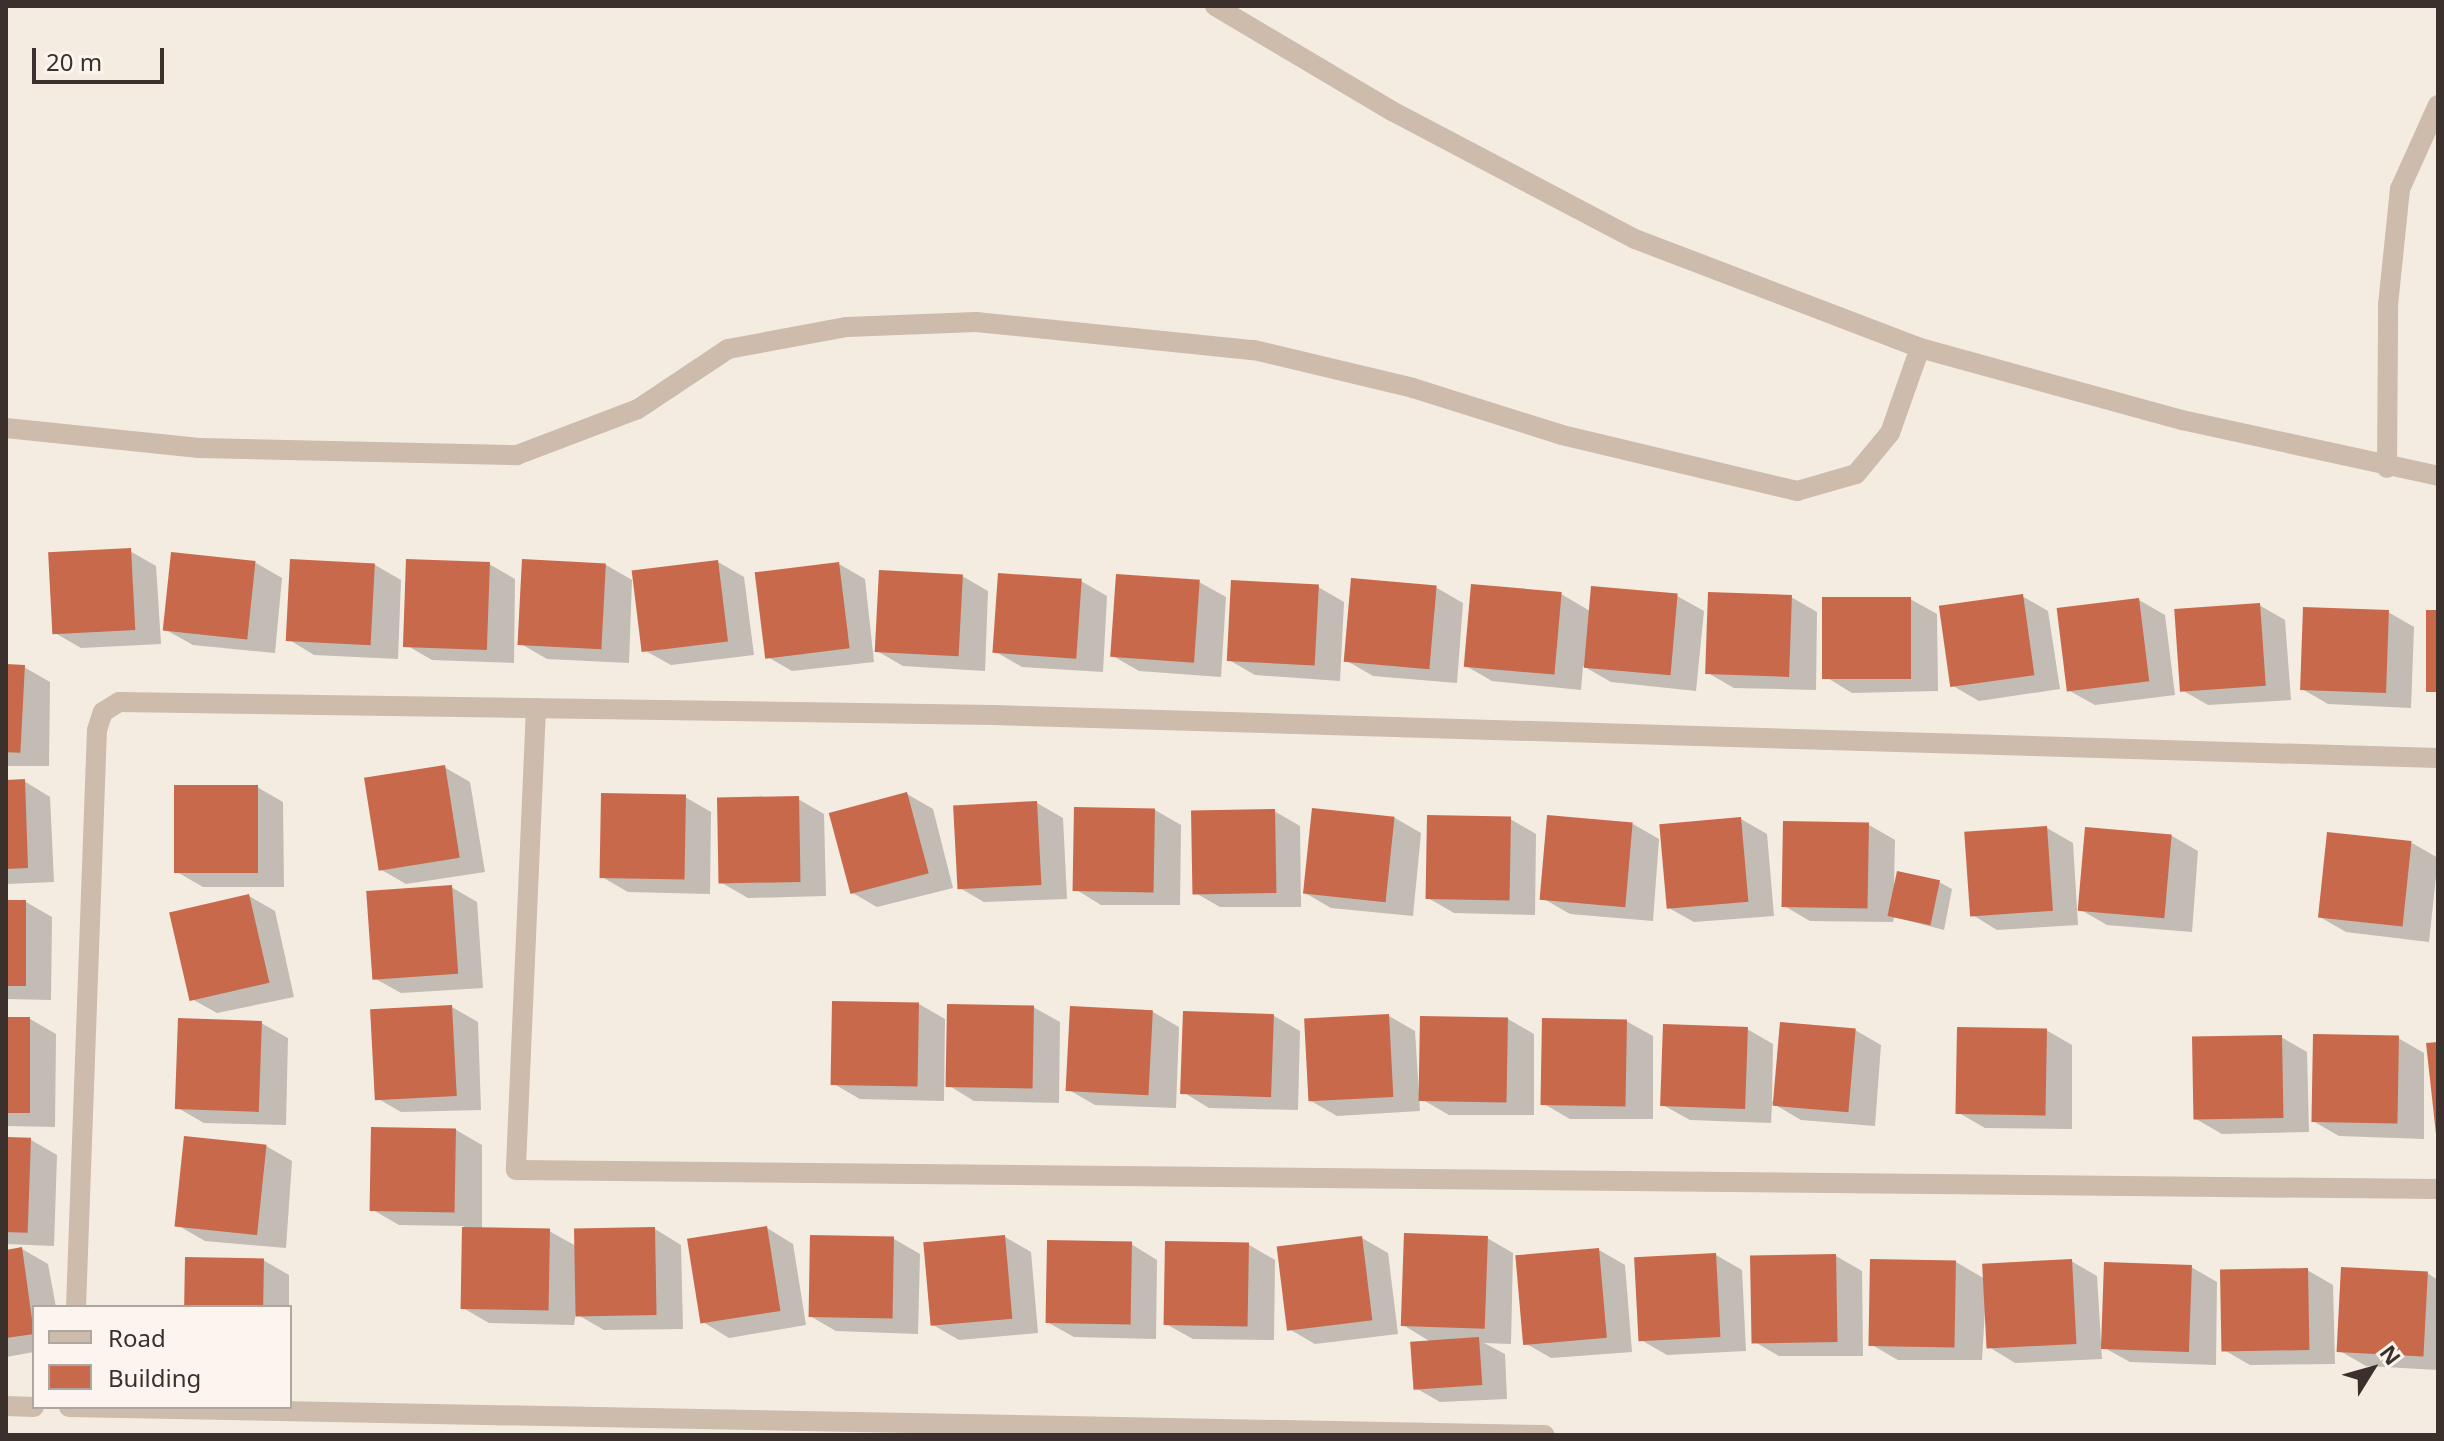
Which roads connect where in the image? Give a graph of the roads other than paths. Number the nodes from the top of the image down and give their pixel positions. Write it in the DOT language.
graph roads {
  1 [pos="1215,6"];
  2 [pos="2438,105"];
  3 [pos="1920,348"];
  4 [pos="6,428"];
  5 [pos="2387,468"];
  6 [pos="2438,476"];
  7 [pos="536,708"];
  8 [pos="2438,758"];
  9 [pos="2438,1189"];
  10 [pos="76,1305"];
  11 [pos="6,1406"];
  12 [pos="32,1407"];
  13 [pos="175,1409"];
  14 [pos="1453,1433"];
  15 [pos="1545,1435"];
  1 -- 3 [label="street"];
  2 -- 5 [label="street"];
  3 -- 4 [label="street"];
  3 -- 5 [label="street"];
  5 -- 6 [label="street"];
  7 -- 8 [label="street"];
  7 -- 9 [label="street"];
  7 -- 10 [label="street"];
  11 -- 12 [label="street"];
  13 -- 14 [label="street"];
  14 -- 15 [label="street"];
}
